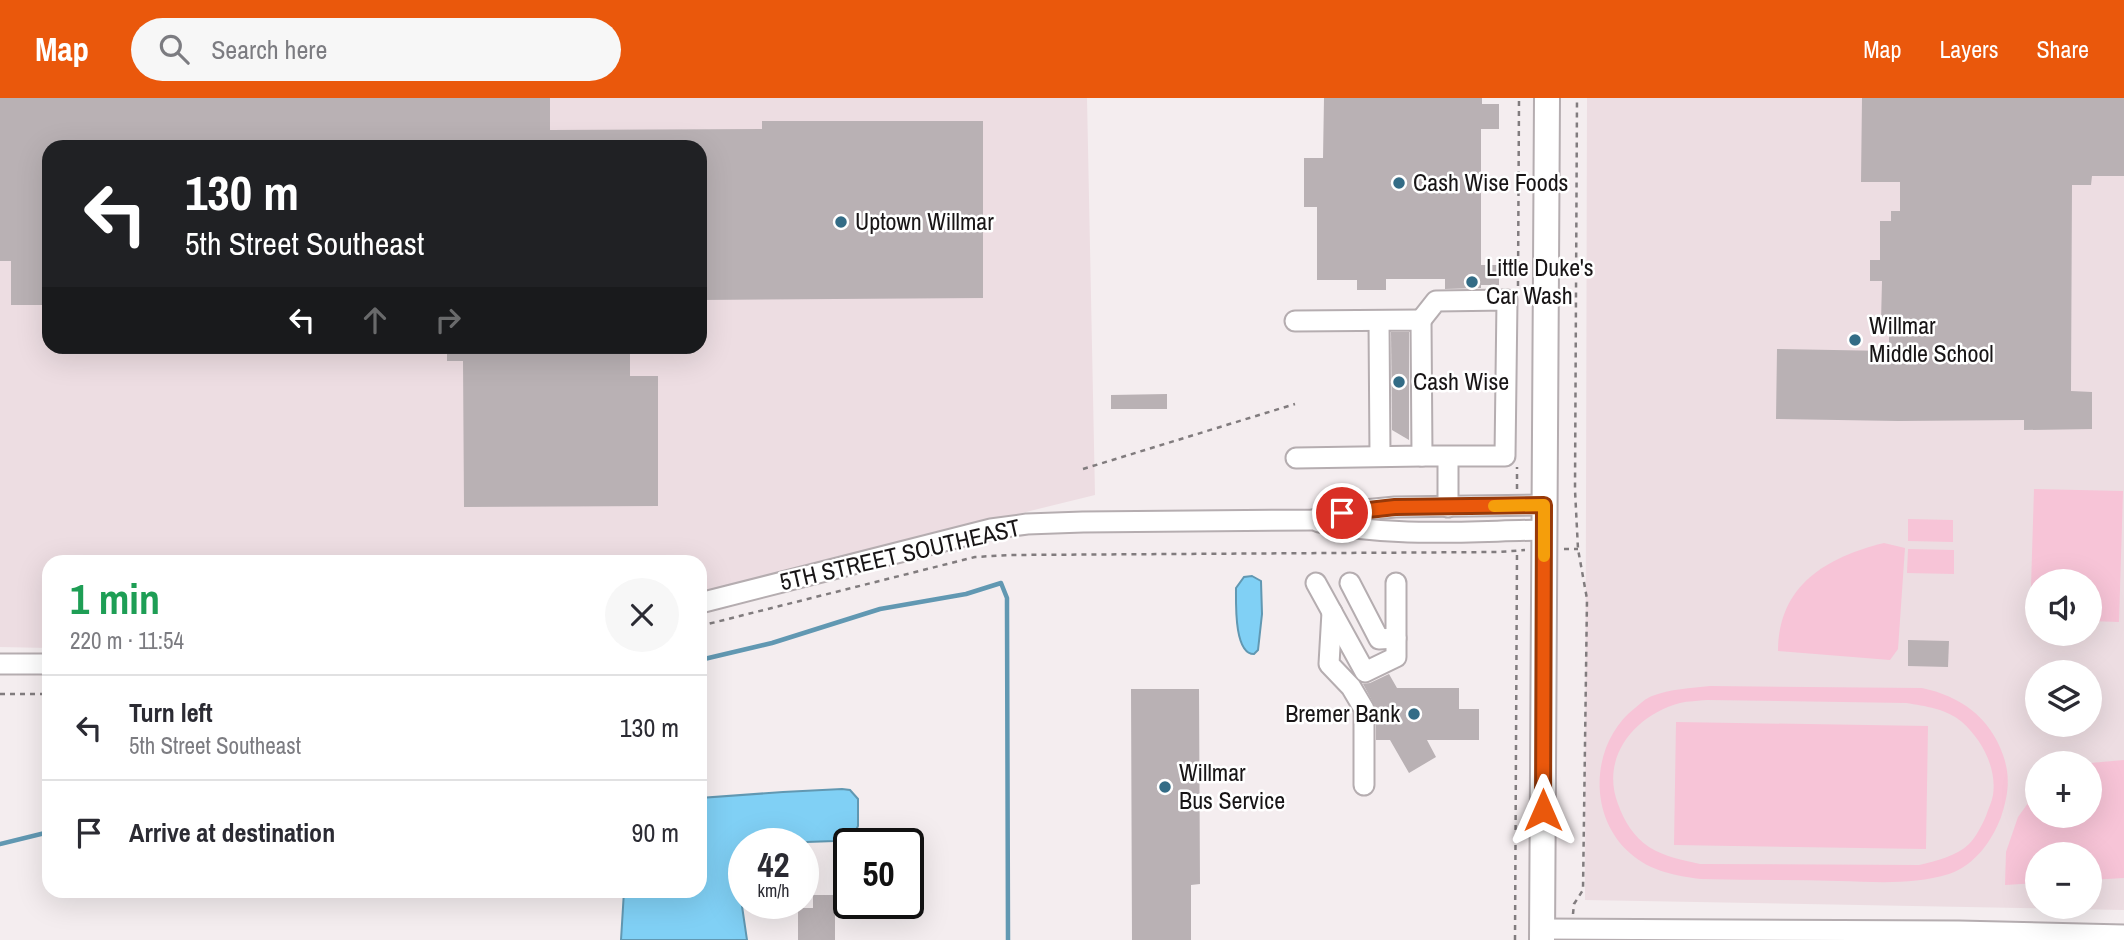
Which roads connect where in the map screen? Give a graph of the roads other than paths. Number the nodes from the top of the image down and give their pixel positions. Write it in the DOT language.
graph roads {
  1 [pos="1547,98"];
  2 [pos="1421,320"];
  3 [pos="1295,321"];
  4 [pos="1380,321"];
  5 [pos="1380,456"];
  6 [pos="1422,456"];
  7 [pos="1448,457"];
  8 [pos="1296,458"];
  9 [pos="1544,505"];
  10 [pos="1448,507"];
  11 [pos="1312,520"];
  12 [pos="1544,539"];
  13 [pos="1316,583"];
  14 [pos="1350,583"];
  15 [pos="1396,583"];
  16 [pos="707,601"];
  17 [pos="1332,611"];
  18 [pos="1396,638"];
  19 [pos="0,664"];
  20 [pos="42,664"];
  21 [pos="1364,785"];
  22 [pos="1542,935"];
  23 [pos="2124,935"];
  24 [pos="1959,936"];
  1 -- 9 [label="main road"];
  2 -- 4 [label="street"];
  2 -- 6 [label="street"];
  2 -- 7 [label="street"];
  3 -- 4 [label="street"];
  4 -- 5 [label="street"];
  5 -- 6 [label="street"];
  5 -- 8 [label="street"];
  6 -- 7 [label="street"];
  7 -- 10 [label="street"];
  9 -- 10 [label="street, 5TH STREET SOUTHEAST"];
  9 -- 12 [label="main road"];
  10 -- 11 [label="street, 5TH STREET SOUTHEAST"];
  11 -- 12 [label="street, 5TH STREET SOUTHEAST"];
  11 -- 16 [label="street, 5TH STREET SOUTHEAST"];
  12 -- 22 [label="main road"];
  13 -- 17 [label="street"];
  14 -- 18 [label="street"];
  15 -- 18 [label="street"];
  17 -- 18 [label="street"];
  17 -- 21 [label="street"];
  19 -- 20 [label="street"];
  22 -- 24 [label="street"];
  23 -- 24 [label="street"];
}
